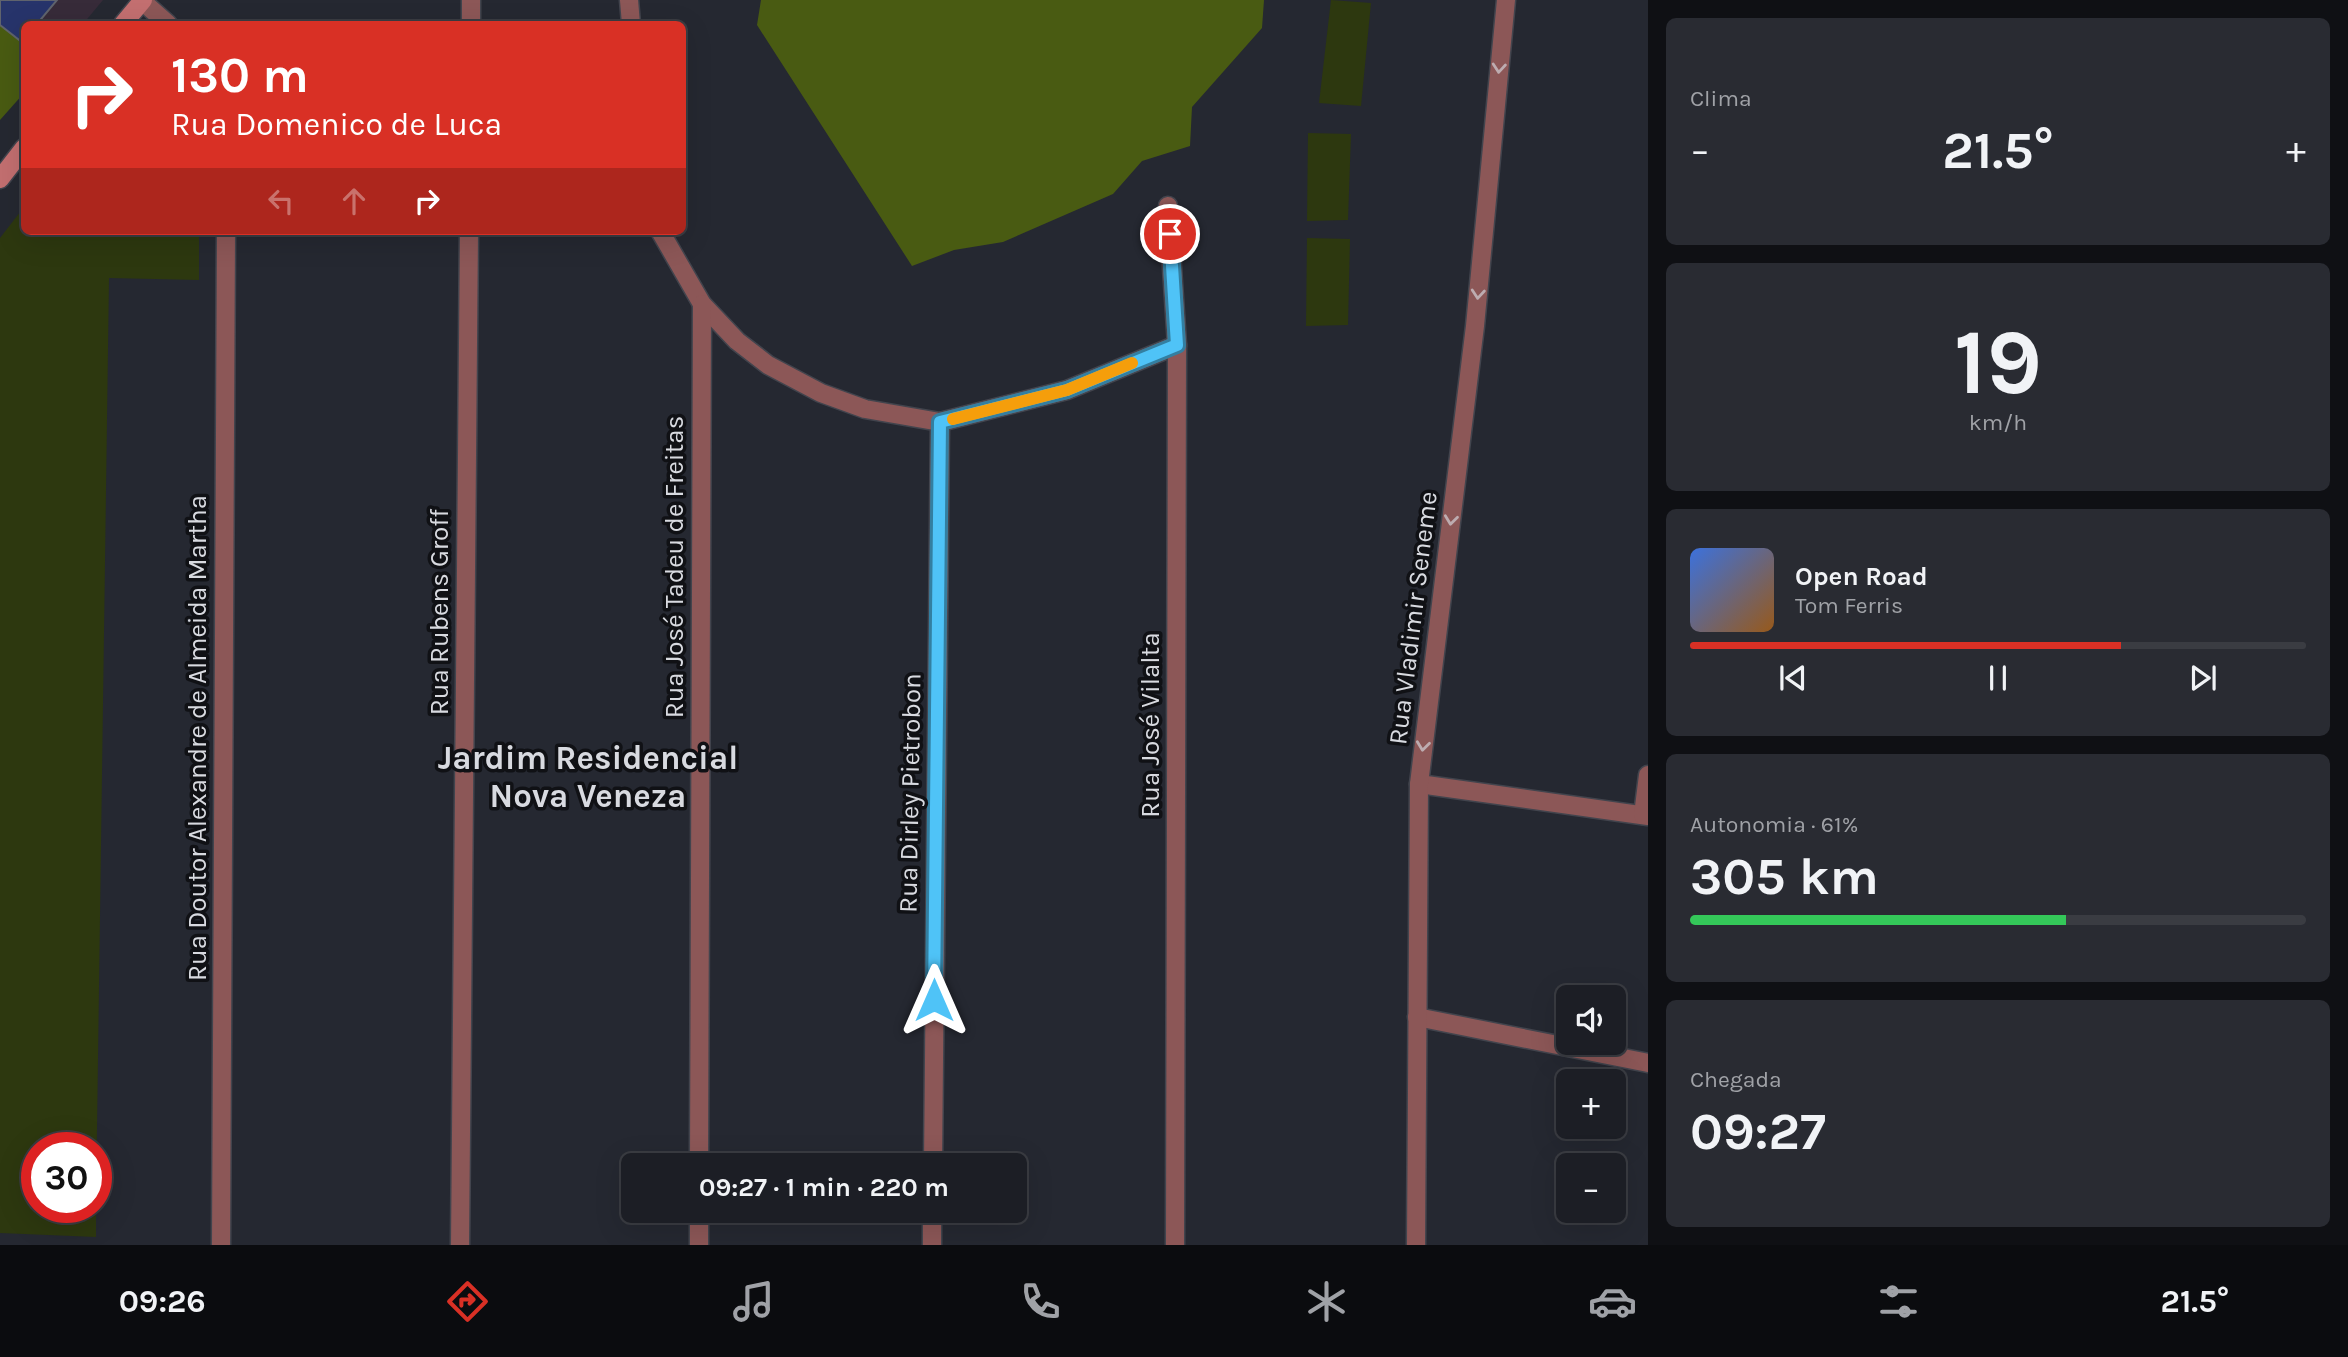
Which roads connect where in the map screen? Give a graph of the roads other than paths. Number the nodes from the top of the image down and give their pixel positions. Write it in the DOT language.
graph roads {
  1 [pos="471,0"];
  2 [pos="629,0"];
  3 [pos="1506,0"];
  4 [pos="142,1"];
  5 [pos="125,21"];
  6 [pos="165,21"];
  7 [pos="471,21"];
  8 [pos="631,21"];
  9 [pos="21,152"];
  10 [pos="0,179"];
  11 [pos="1168,206"];
  12 [pos="226,235"];
  13 [pos="469,235"];
  14 [pos="662,235"];
  15 [pos="702,304"];
  16 [pos="1177,345"];
  17 [pos="940,422"];
  18 [pos="1648,775"];
  19 [pos="1419,785"];
  20 [pos="1646,815"];
  21 [pos="1417,1017"];
  22 [pos="1648,1063"];
  23 [pos="699,1153"];
  24 [pos="933,1153"];
  25 [pos="699,1223"];
  26 [pos="932,1223"];
  27 [pos="221,1245"];
  28 [pos="460,1245"];
  29 [pos="699,1245"];
  30 [pos="932,1245"];
  31 [pos="1175,1245"];
  32 [pos="1416,1245"];
  1 -- 7 [label="street"];
  2 -- 8 [label="street"];
  3 -- 19 [label="street, Rua Vladimir Seneme, one-way"];
  4 -- 5 [label="main road"];
  4 -- 6 [label="street"];
  9 -- 10 [label="main road"];
  11 -- 16 [label="street, Rua José Vilalta"];
  12 -- 27 [label="street, Rua Doutor Alexandre de Almeida Martha"];
  13 -- 28 [label="street, Rua Rubens Groff"];
  14 -- 15 [label="street"];
  15 -- 17 [label="street"];
  15 -- 23 [label="street, Rua José Tadeu de Freitas"];
  16 -- 17 [label="street"];
  16 -- 31 [label="street, Rua José Vilalta"];
  17 -- 24 [label="street, Rua Dirley Pietrobon"];
  18 -- 20 [label="street"];
  19 -- 20 [label="street"];
  19 -- 21 [label="street, Rua Vladimir Seneme"];
  21 -- 22 [label="street"];
  21 -- 32 [label="street, Rua Vladimir Seneme"];
  25 -- 29 [label="street"];
  26 -- 30 [label="street"];
}
